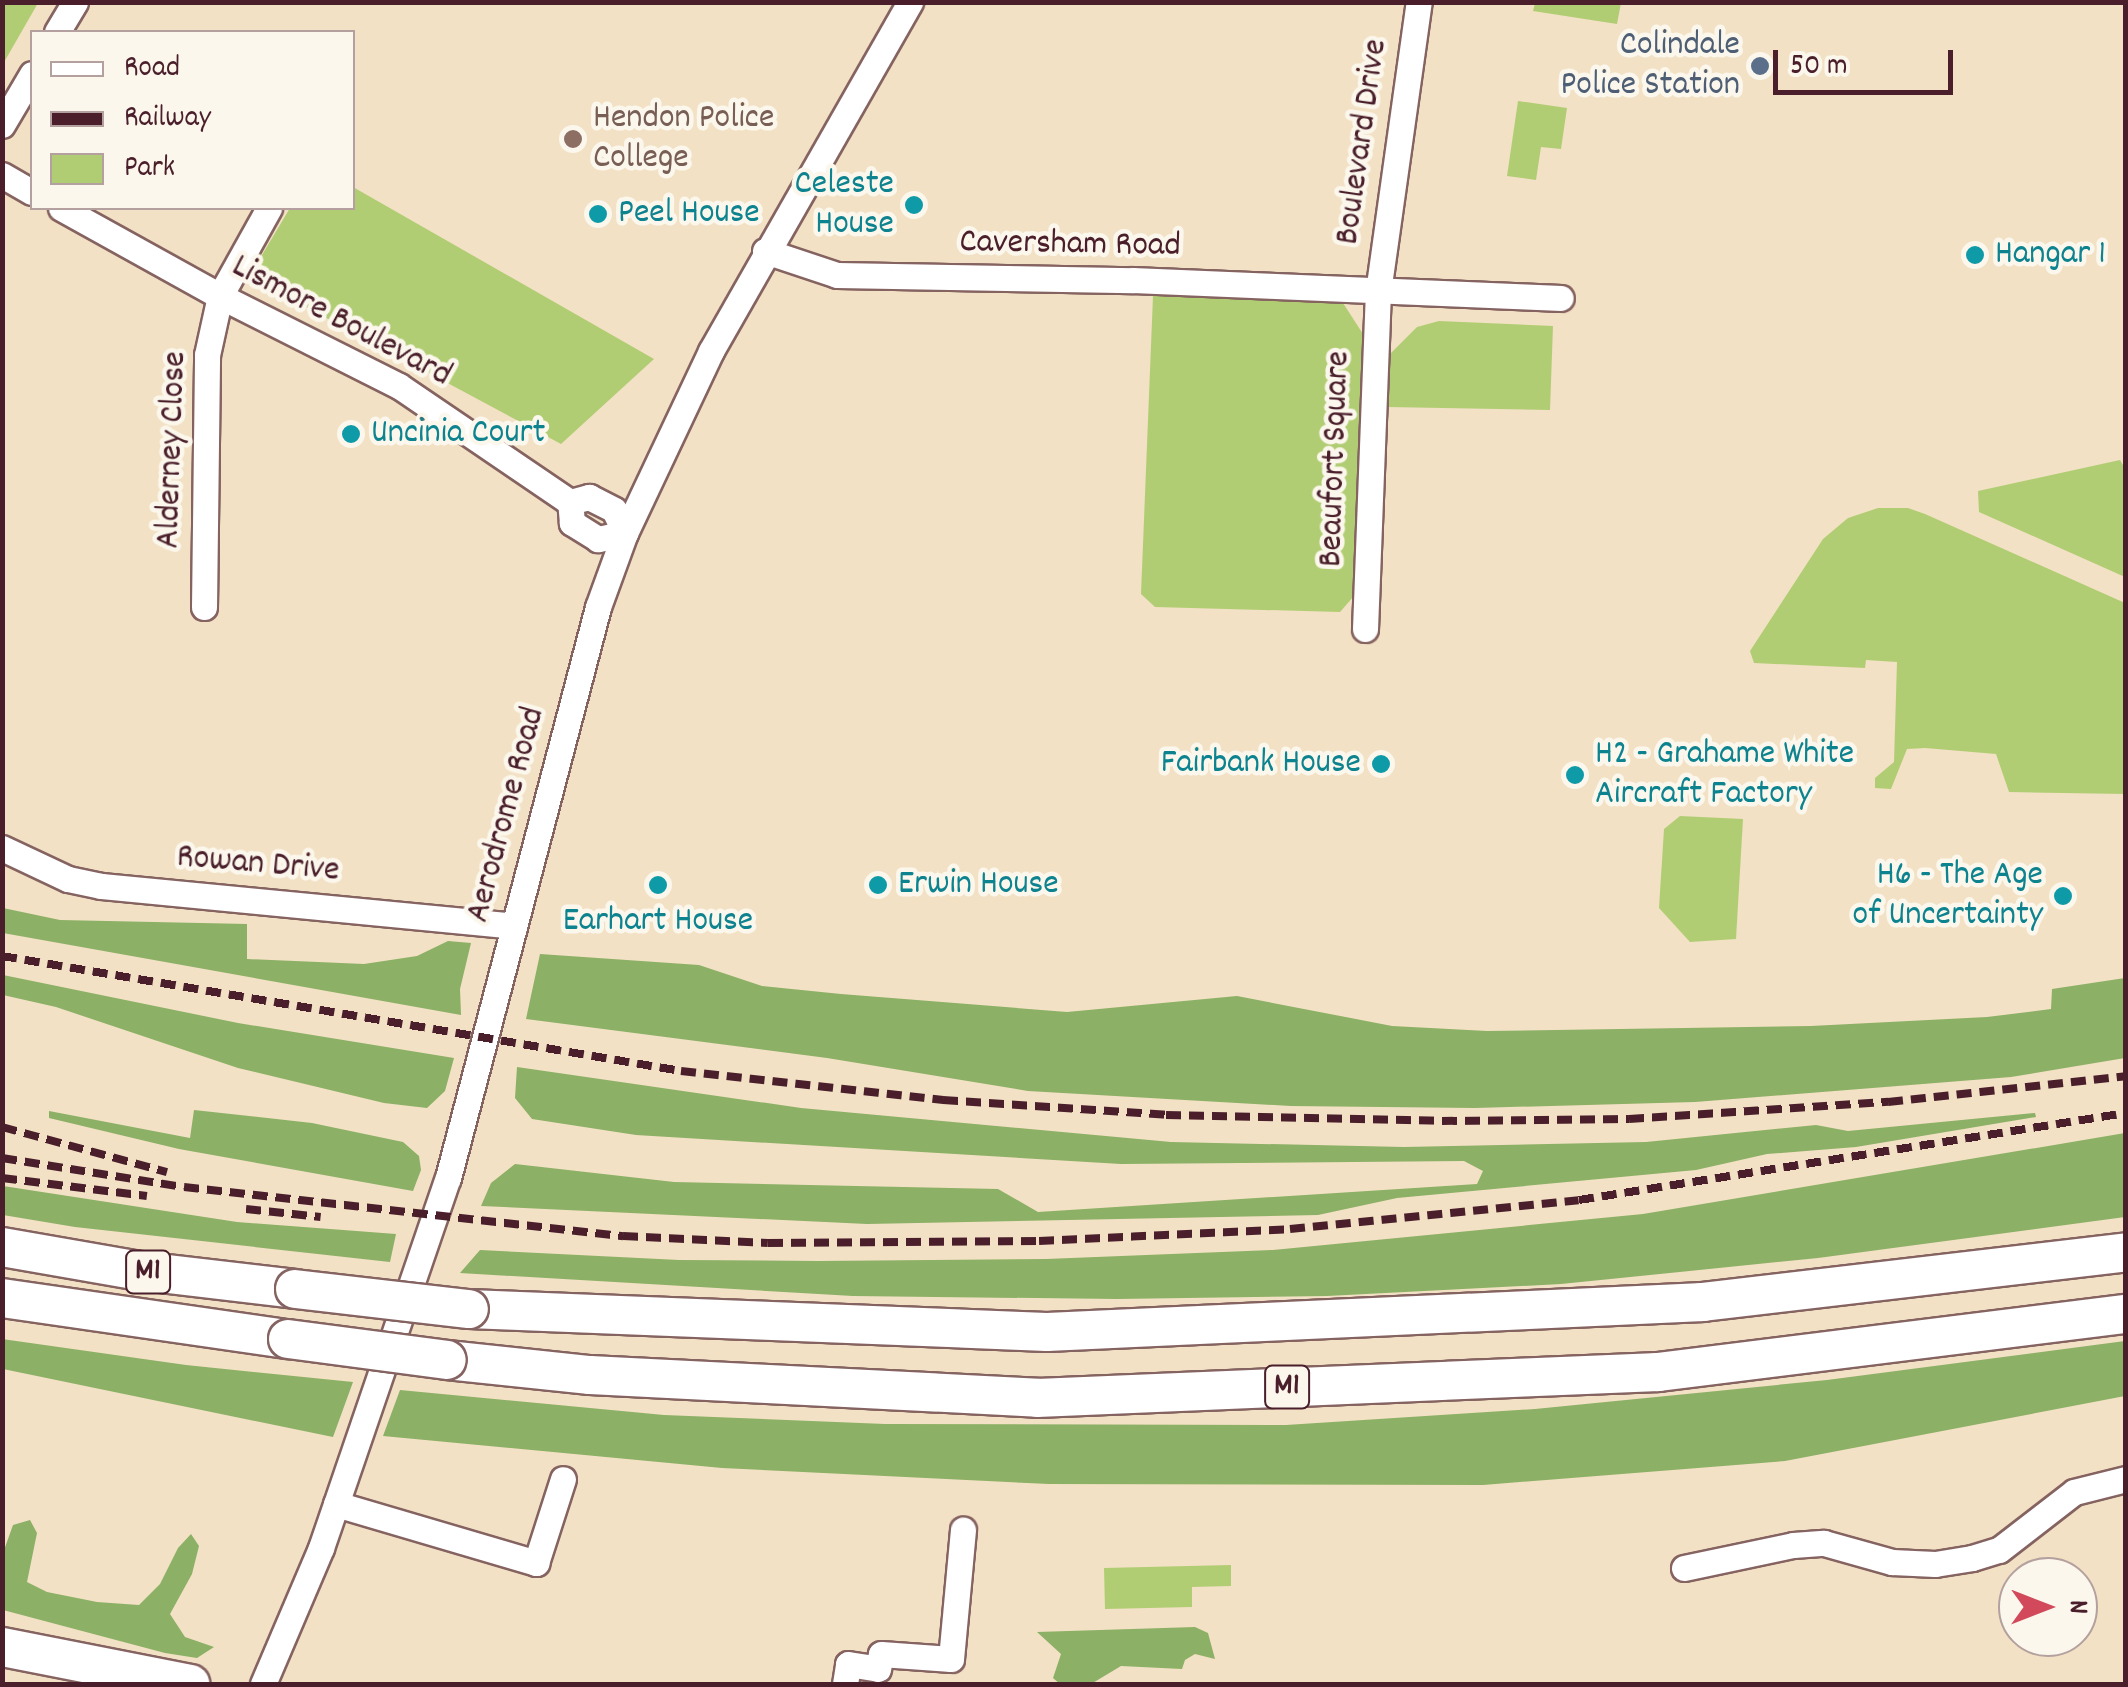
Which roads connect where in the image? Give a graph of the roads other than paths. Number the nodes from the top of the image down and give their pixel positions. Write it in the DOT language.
graph roads {
  1 [pos="75,2"];
  2 [pos="910,2"];
  3 [pos="1419,2"];
  4 [pos="58,30"];
  5 [pos="30,77"];
  6 [pos="2,125"];
  7 [pos="2,175"];
  8 [pos="30,191"];
  9 [pos="65,210"];
  10 [pos="268,210"];
  11 [pos="765,251"];
  12 [pos="1378,292"];
  13 [pos="220,296"];
  14 [pos="1561,298"];
  15 [pos="626,532"];
  16 [pos="204,607"];
  17 [pos="1365,628"];
  18 [pos="2,848"];
  19 [pos="514,926"];
  20 [pos="2,1246"];
  21 [pos="2126,1252"];
  22 [pos="2,1298"];
  23 [pos="2126,1314"];
  24 [pos="563,1479"];
  25 [pos="2126,1479"];
  26 [pos="336,1504"];
  27 [pos="963,1530"];
  28 [pos="1684,1568"];
  29 [pos="2,1646"];
  30 [pos="111,1676"];
  31 [pos="190,1684"];
  32 [pos="263,1684"];
  33 [pos="845,1684"];
  1 -- 4 [label="street"];
  2 -- 11 [label="street, Aerodrome Road"];
  3 -- 12 [label="street, Boulevard Drive"];
  5 -- 6 [label="street"];
  7 -- 8 [label="street"];
  9 -- 13 [label="street, Lismore Boulevard"];
  10 -- 13 [label="street, Alderney Close"];
  11 -- 12 [label="street, Caversham Road"];
  11 -- 15 [label="street, Aerodrome Road"];
  12 -- 14 [label="street, Caversham Road"];
  12 -- 17 [label="street, Beaufort Square"];
  13 -- 15 [label="street, Lismore Boulevard"];
  13 -- 16 [label="street, Alderney Close"];
  15 -- 19 [label="street, Aerodrome Road"];
  18 -- 19 [label="street, Rowan Drive"];
  19 -- 26 [label="street, Aerodrome Road"];
  20 -- 21 [label="highway, M1, bridge"];
  22 -- 23 [label="highway, M1, bridge"];
  24 -- 26 [label="street"];
  25 -- 28 [label="street"];
  26 -- 32 [label="street, Aerodrome Road"];
  27 -- 33 [label="street"];
  29 -- 30 [label="highway"];
  30 -- 31 [label="highway"];
}
